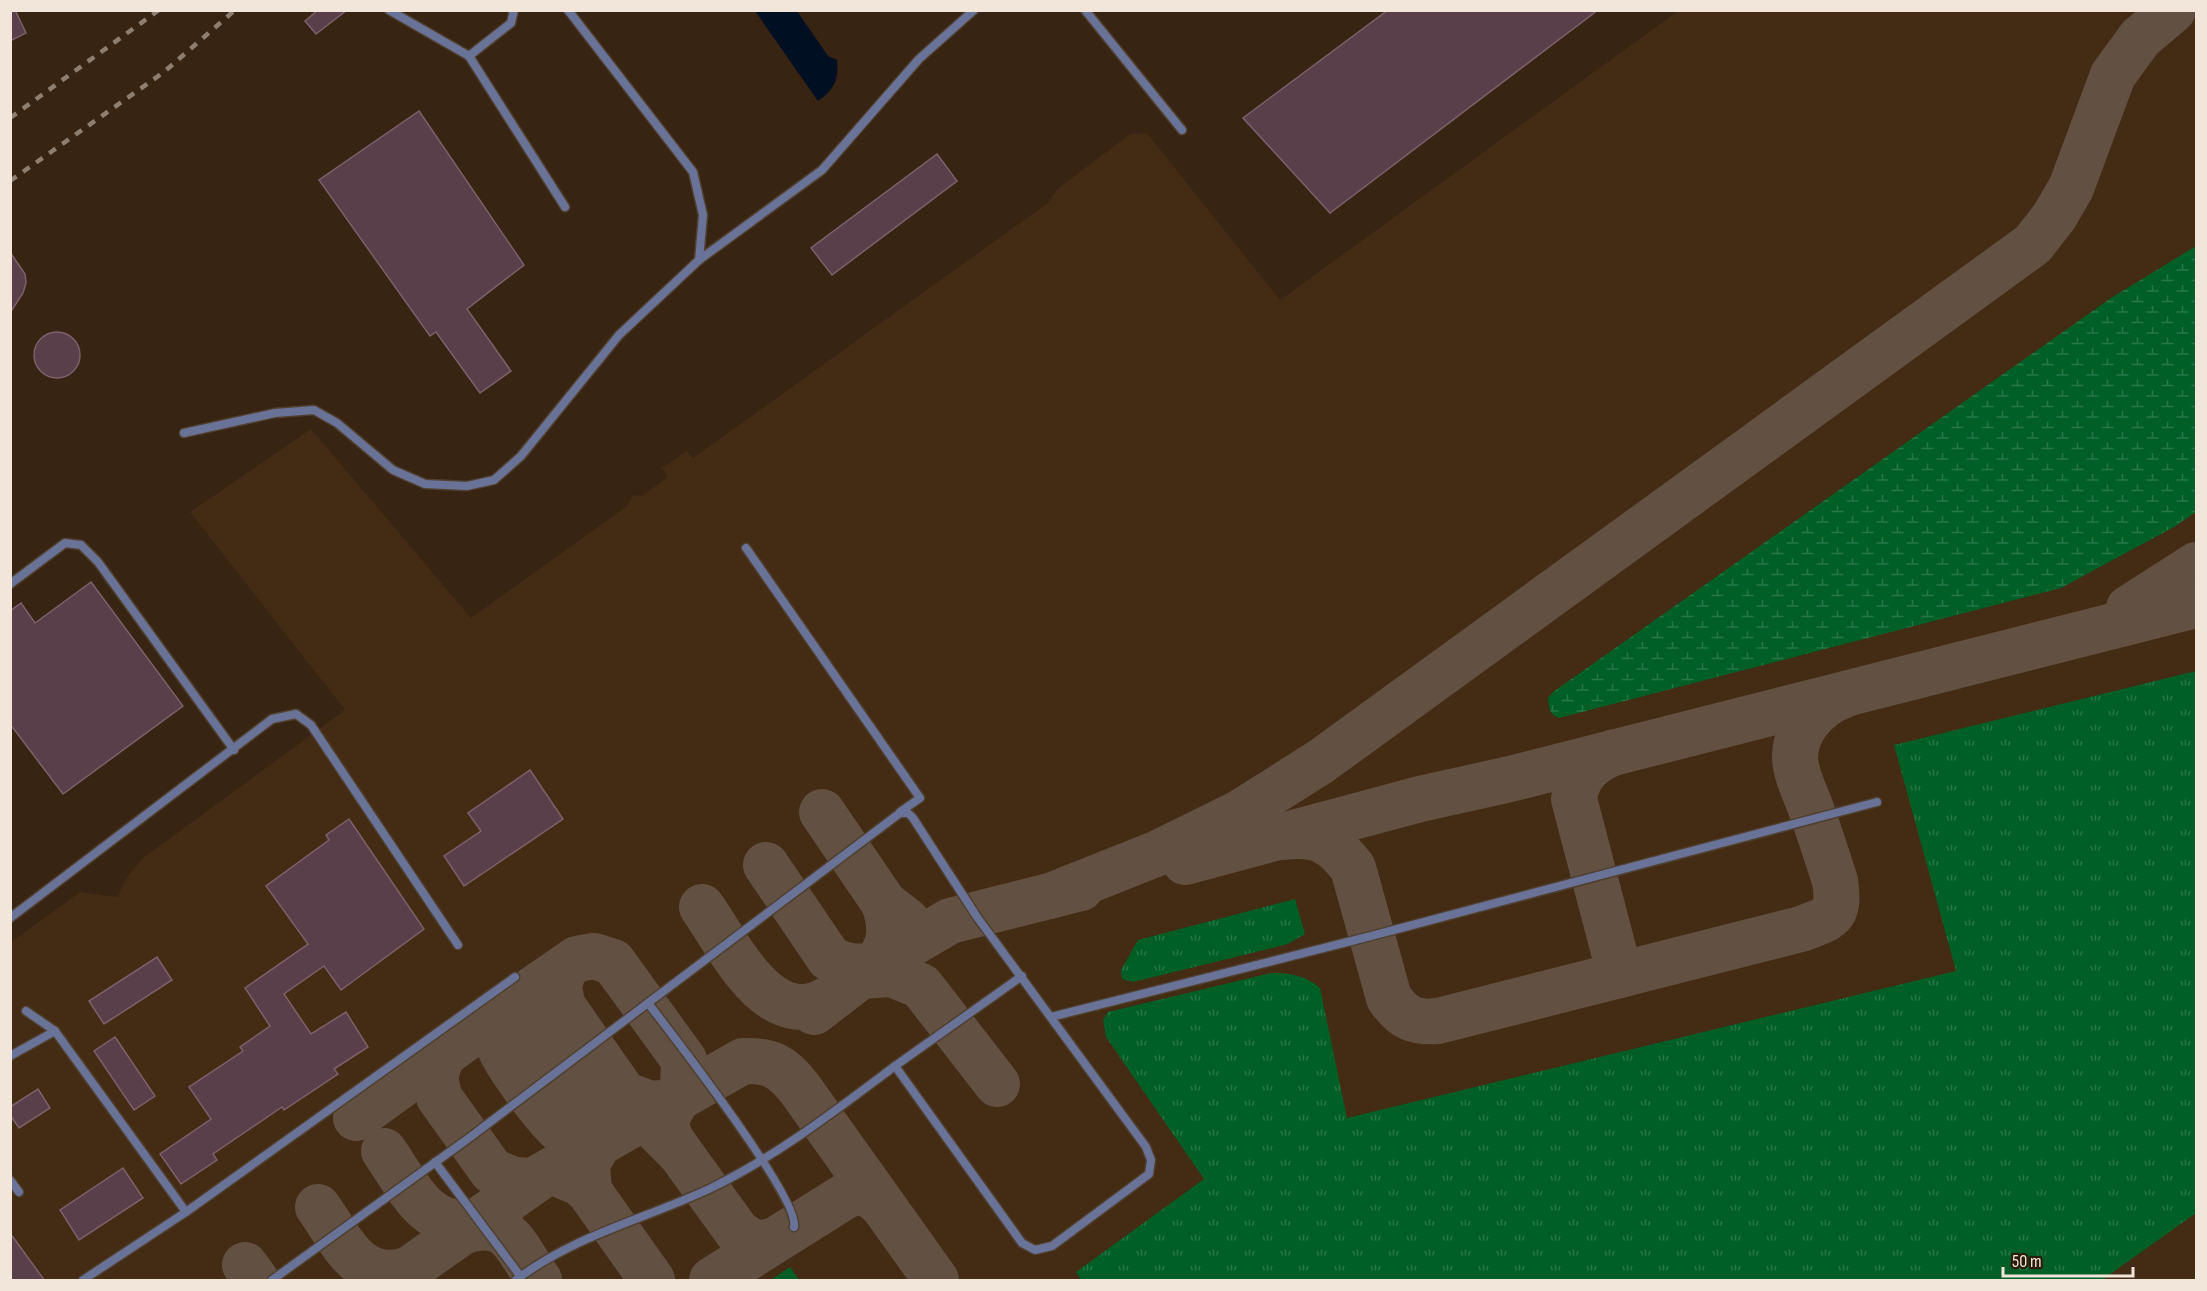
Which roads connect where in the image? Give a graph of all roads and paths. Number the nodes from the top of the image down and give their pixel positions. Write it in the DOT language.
graph roads {
  1 [pos="389,10"];
  2 [pos="514,10"];
  3 [pos="568,10"];
  4 [pos="974,10"];
  5 [pos="1085,10"];
  6 [pos="469,56"];
  7 [pos="1182,130"];
  8 [pos="565,207"];
  9 [pos="699,260"];
  10 [pos="184,433"];
  11 [pos="746,548"];
  12 [pos="10,584"];
  13 [pos="234,750"];
  14 [pos="1877,802"];
  15 [pos="900,813"];
  16 [pos="10,918"];
  17 [pos="458,945"];
  18 [pos="1022,976"];
  19 [pos="514,977"];
  20 [pos="648,1003"];
  21 [pos="26,1011"];
  22 [pos="1051,1017"];
  23 [pos="55,1031"];
  24 [pos="10,1056"];
  25 [pos="896,1066"];
  26 [pos="435,1162"];
  27 [pos="763,1162"];
  28 [pos="10,1180"];
  29 [pos="19,1192"];
  30 [pos="186,1212"];
  31 [pos="794,1227"];
  32 [pos="519,1279"];
  33 [pos="273,1280"];
  34 [pos="83,1281"];
  1 -- 6 [label="lane"];
  2 -- 6 [label="lane"];
  3 -- 9 [label="lane"];
  4 -- 9 [label="lane"];
  5 -- 7 [label="lane"];
  6 -- 8 [label="lane"];
  9 -- 10 [label="lane"];
  11 -- 15 [label="lane"];
  12 -- 13 [label="lane"];
  13 -- 16 [label="lane"];
  13 -- 17 [label="lane"];
  14 -- 22 [label="lane"];
  15 -- 18 [label="lane"];
  15 -- 20 [label="lane"];
  18 -- 22 [label="lane"];
  18 -- 25 [label="lane"];
  19 -- 30 [label="lane"];
  20 -- 26 [label="lane"];
  20 -- 27 [label="lane"];
  21 -- 23 [label="lane"];
  22 -- 25 [label="lane"];
  23 -- 24 [label="lane"];
  23 -- 30 [label="lane"];
  25 -- 27 [label="lane"];
  26 -- 32 [label="lane"];
  26 -- 33 [label="lane"];
  27 -- 31 [label="lane"];
  27 -- 32 [label="lane"];
  28 -- 29 [label="lane"];
  30 -- 34 [label="lane"];
}
